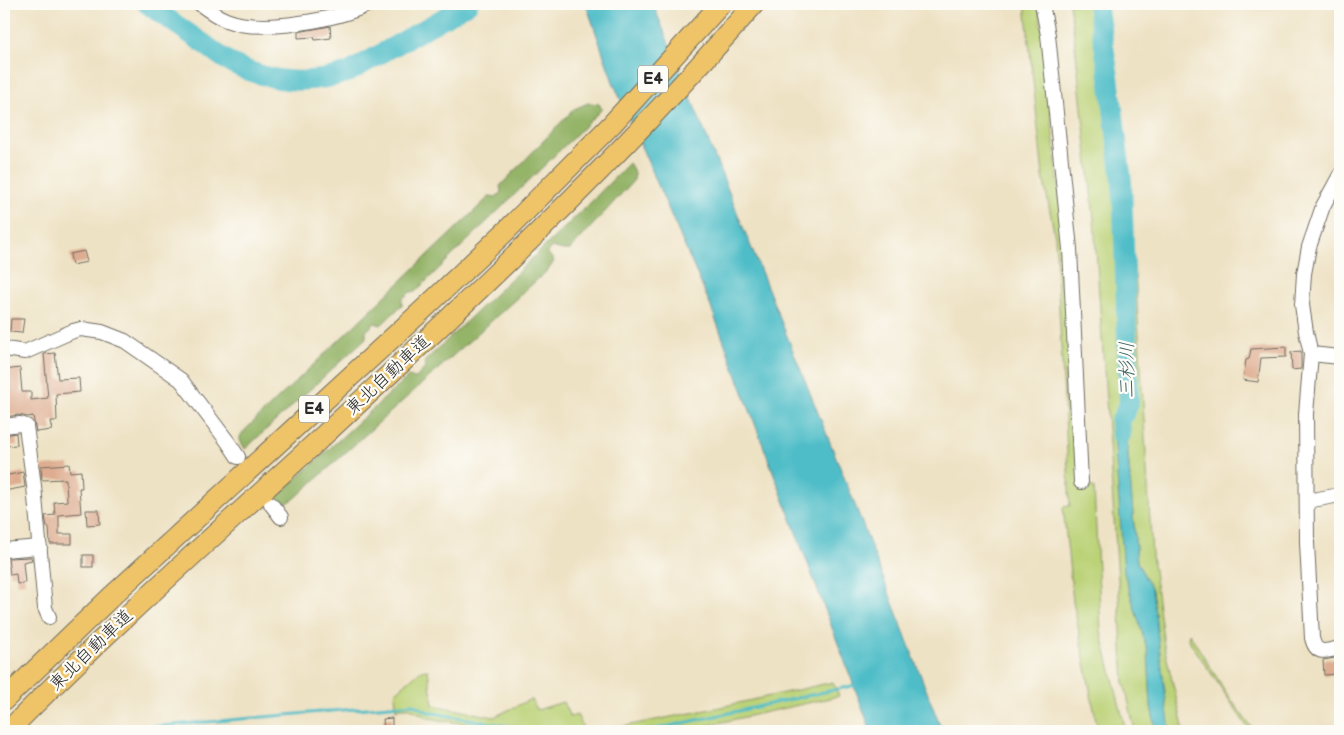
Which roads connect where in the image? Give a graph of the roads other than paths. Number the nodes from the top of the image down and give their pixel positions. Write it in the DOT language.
graph roads {
  1 [pos="200,4"];
  2 [pos="369,4"];
  3 [pos="721,4"];
  4 [pos="754,4"];
  5 [pos="1042,4"];
  6 [pos="1340,175"];
  7 [pos="4,347"];
  8 [pos="1311,354"];
  9 [pos="1340,357"];
  10 [pos="4,426"];
  11 [pos="238,457"];
  12 [pos="1081,482"];
  13 [pos="1340,495"];
  14 [pos="1307,501"];
  15 [pos="271,504"];
  16 [pos="281,517"];
  17 [pos="40,547"];
  18 [pos="4,550"];
  19 [pos="49,617"];
  20 [pos="1340,648"];
  21 [pos="8,695"];
  22 [pos="8,731"];
  1 -- 2 [label="street"];
  3 -- 21 [label="highway, 東北自動車道 / E4"];
  4 -- 22 [label="highway, 東北自動車道 / E4"];
  5 -- 12 [label="street"];
  6 -- 8 [label="street"];
  7 -- 11 [label="street"];
  8 -- 9 [label="street"];
  8 -- 14 [label="street"];
  10 -- 17 [label="street"];
  13 -- 14 [label="street"];
  14 -- 20 [label="street"];
  15 -- 16 [label="street"];
  17 -- 18 [label="street"];
  17 -- 19 [label="street"];
}
